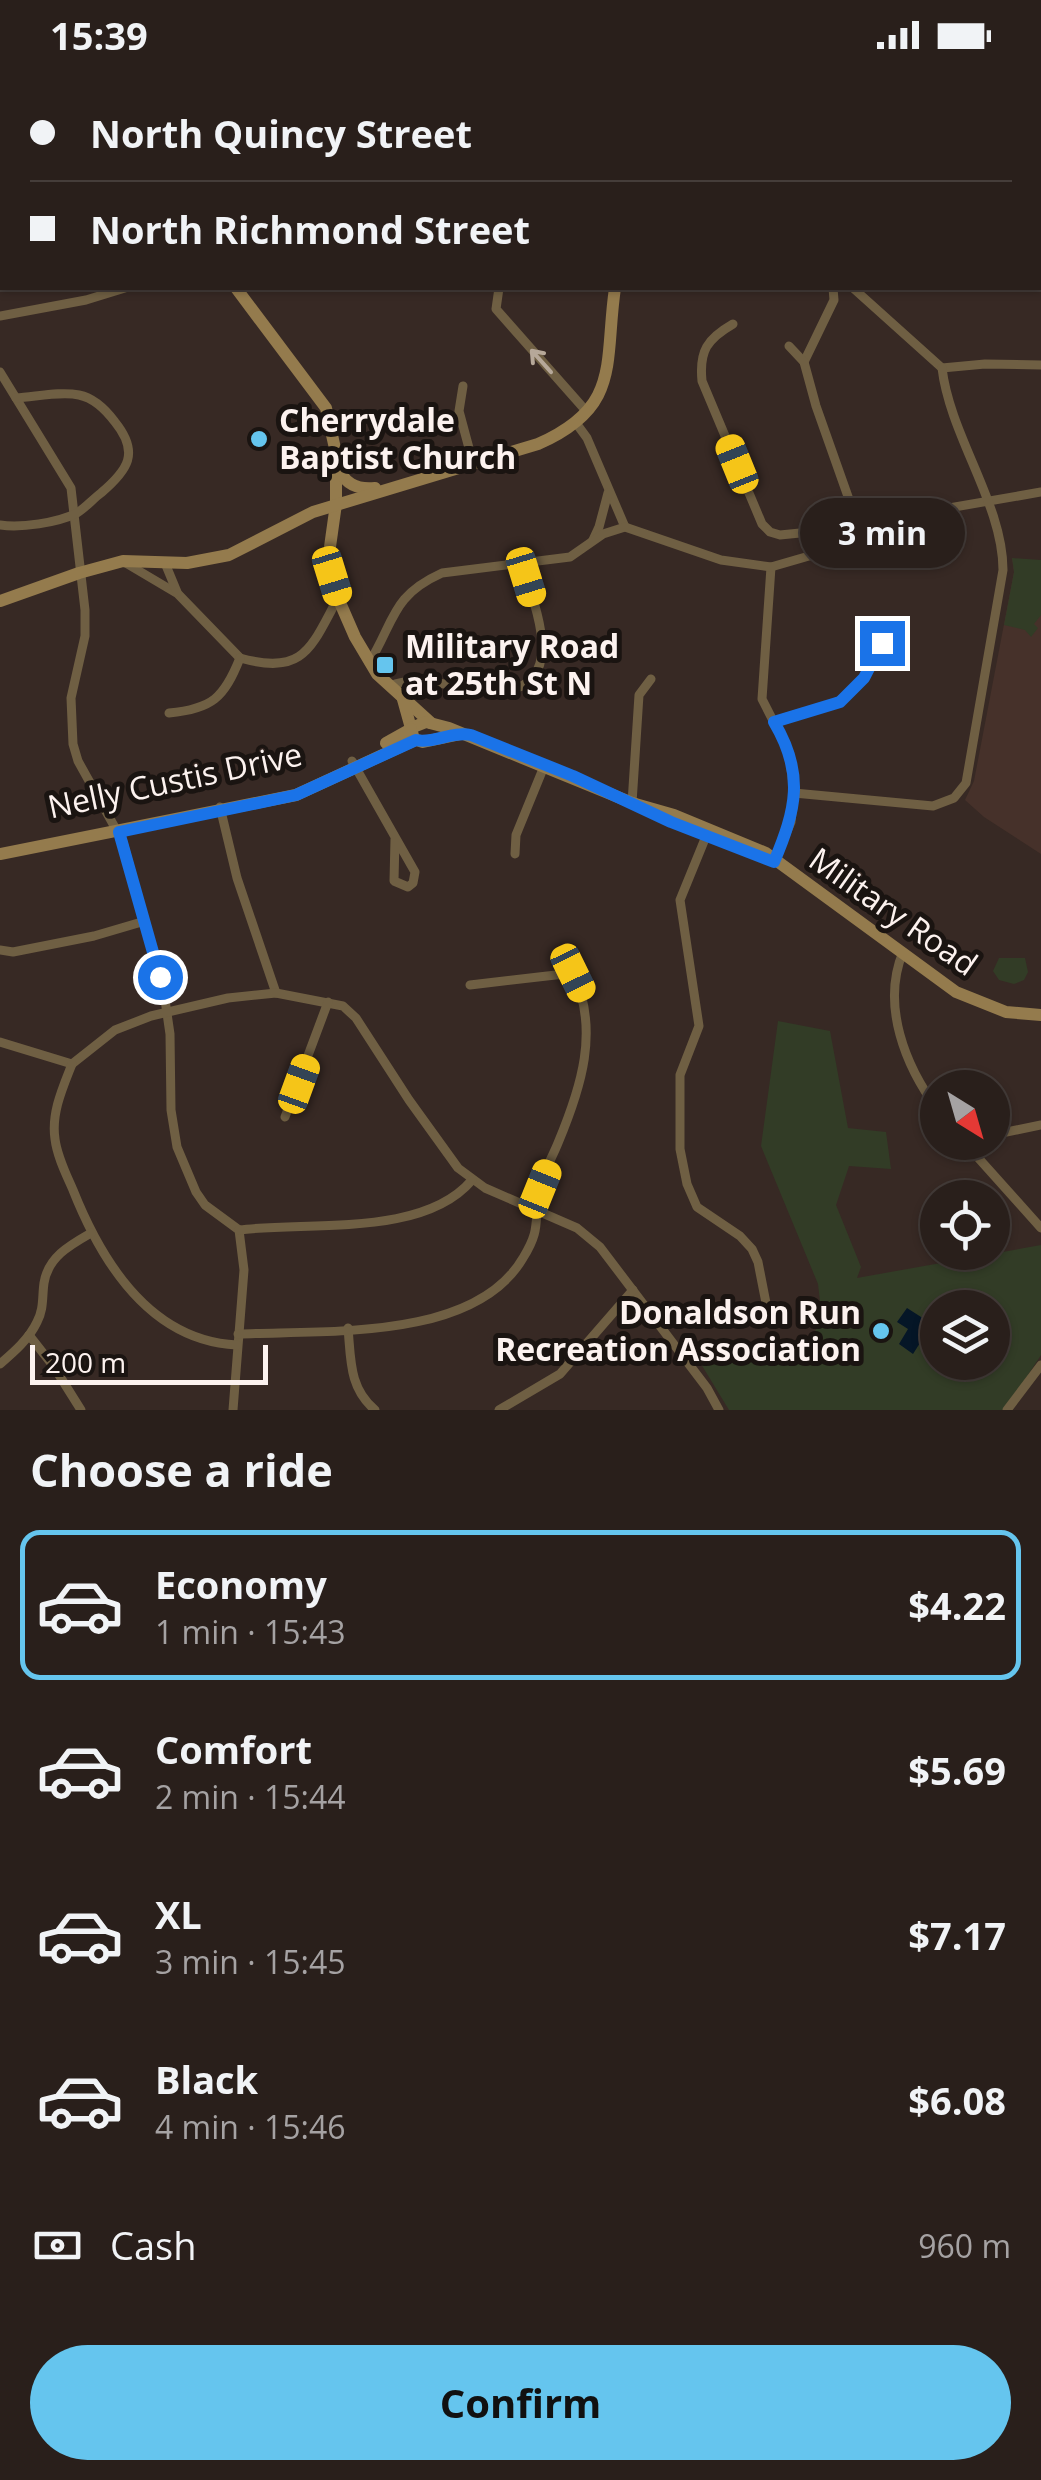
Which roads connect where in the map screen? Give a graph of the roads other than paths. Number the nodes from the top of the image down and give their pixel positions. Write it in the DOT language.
graph roads {
  1 [pos="119,290"];
  2 [pos="238,290"];
  3 [pos="499,290"];
  4 [pos="615,290"];
  5 [pos="833,290"];
  6 [pos="857,291"];
  7 [pos="834,300"];
  8 [pos="0,316"];
  9 [pos="733,324"];
  10 [pos="789,346"];
  11 [pos="804,362"];
  12 [pos="1041,365"];
  13 [pos="942,368"];
  14 [pos="0,372"];
  15 [pos="462,386"];
  16 [pos="16,398"];
  17 [pos="587,412"];
  18 [pos="576,423"];
  19 [pos="336,453"];
  20 [pos="472,464"];
  21 [pos="392,487"];
  22 [pos="608,490"];
  23 [pos="1041,492"];
  24 [pos="985,500"];
  25 [pos="336,504"];
  26 [pos="76,513"];
  27 [pos="857,522"];
  28 [pos="0,524"];
  29 [pos="625,527"];
  30 [pos="592,541"];
  31 [pos="124,561"];
  32 [pos="164,562"];
  33 [pos="522,565"];
  34 [pos="771,567"];
  35 [pos="79,572"];
  36 [pos="178,594"];
  37 [pos="338,598"];
  38 [pos="0,601"];
  39 [pos="887,628"];
  40 [pos="240,658"];
  41 [pos="370,663"];
  42 [pos="651,679"];
  43 [pos="390,686"];
  44 [pos="402,696"];
  45 [pos="169,713"];
  46 [pos="774,722"];
  47 [pos="432,723"];
  48 [pos="412,732"];
  49 [pos="464,734"];
  50 [pos="431,739"];
  51 [pos="545,764"];
  52 [pos="354,765"];
  53 [pos="794,793"];
  54 [pos="632,803"];
  55 [pos="221,808"];
  56 [pos="118,828"];
  57 [pos="708,832"];
  58 [pos="394,838"];
  59 [pos="0,845"];
  60 [pos="0,854"];
  61 [pos="514,854"];
  62 [pos="774,862"];
  63 [pos="145,921"];
  64 [pos="0,950"];
  65 [pos="903,952"];
  66 [pos="470,985"];
  67 [pos="276,993"];
  68 [pos="328,1002"];
  69 [pos="168,1012"];
  70 [pos="1041,1015"];
  71 [pos="0,1042"];
  72 [pos="72,1064"];
  73 [pos="920,1080"];
  74 [pos="286,1117"];
  75 [pos="1041,1125"];
  76 [pos="1010,1131"];
  77 [pos="983,1160"];
  78 [pos="472,1180"];
  79 [pos="539,1212"];
  80 [pos="1041,1228"];
  81 [pos="239,1230"];
  82 [pos="91,1233"];
  83 [pos="633,1290"];
  84 [pos="766,1303"];
  85 [pos="348,1328"];
  86 [pos="30,1336"];
  87 [pos="238,1340"];
  88 [pos="0,1364"];
  89 [pos="1041,1365"];
  90 [pos="81,1410"];
  91 [pos="233,1410"];
  92 [pos="375,1410"];
  93 [pos="499,1410"];
  94 [pos="719,1410"];
  95 [pos="1007,1410"];
  1 -- 8 [label="street"];
  2 -- 19 [label="main road, Military Road"];
  17 -- 3 [label="street, one-way"];
  4 -- 17 [label="main road"];
  5 -- 7 [label="street"];
  6 -- 7 [label="street"];
  6 -- 13 [label="street"];
  7 -- 11 [label="street"];
  9 -- 27 [label="street"];
  10 -- 11 [label="street"];
  11 -- 27 [label="street"];
  12 -- 13 [label="street"];
  13 -- 24 [label="street"];
  14 -- 16 [label="street"];
  15 -- 20 [label="street"];
  16 -- 26 [label="street"];
  16 -- 26 [label="street"];
  17 -- 18 [label="main road"];
  18 -- 20 [label="main road"];
  18 -- 22 [label="street"];
  19 -- 21 [label="main road"];
  19 -- 25 [label="main road, Military Road"];
  20 -- 21 [label="main road"];
  21 -- 25 [label="main road"];
  22 -- 29 [label="street"];
  22 -- 30 [label="street"];
  23 -- 24 [label="street"];
  24 -- 27 [label="street"];
  24 -- 53 [label="street"];
  25 -- 32 [label="main road"];
  25 -- 37 [label="main road, Military Road"];
  26 -- 28 [label="street"];
  26 -- 35 [label="street"];
  27 -- 34 [label="street"];
  29 -- 30 [label="street"];
  29 -- 34 [label="street"];
  30 -- 33 [label="street"];
  31 -- 32 [label="main road"];
  31 -- 35 [label="main road"];
  31 -- 36 [label="street"];
  32 -- 36 [label="street"];
  33 -- 41 [label="street"];
  33 -- 43 [label="street"];
  34 -- 46 [label="street"];
  35 -- 38 [label="main road"];
  35 -- 56 [label="street"];
  36 -- 40 [label="street"];
  37 -- 40 [label="street"];
  37 -- 41 [label="main road, Military Road"];
  39 -- 46 [label="street"];
  40 -- 45 [label="street"];
  41 -- 43 [label="main road, Military Road"];
  42 -- 54 [label="street"];
  43 -- 44 [label="main road, Military Road"];
  44 -- 47 [label="main road, Military Road"];
  44 -- 48 [label="main road"];
  46 -- 53 [label="street"];
  47 -- 48 [label="main road"];
  47 -- 49 [label="main road, Military Road"];
  47 -- 50 [label="main road"];
  48 -- 50 [label="main road, Military Road"];
  48 -- 52 [label="main road, Nelly Custis Drive"];
  49 -- 50 [label="main road, Military Road"];
  49 -- 51 [label="main road, Military Road"];
  51 -- 54 [label="main road, Military Road"];
  51 -- 61 [label="street"];
  52 -- 55 [label="main road, Nelly Custis Drive"];
  52 -- 58 [label="street"];
  53 -- 62 [label="street"];
  54 -- 57 [label="main road, Military Road"];
  55 -- 56 [label="main road, Nelly Custis Drive"];
  55 -- 67 [label="street"];
  56 -- 59 [label="main road, Nelly Custis Drive"];
  56 -- 60 [label="main road, Nelly Custis Drive"];
  56 -- 63 [label="street"];
  57 -- 62 [label="main road, Military Road"];
  57 -- 84 [label="street"];
  58 -- 58 [label="street"];
  62 -- 65 [label="main road, Military Road"];
  63 -- 64 [label="street"];
  63 -- 69 [label="street"];
  65 -- 70 [label="main road, Military Road"];
  65 -- 73 [label="street"];
  66 -- 79 [label="street"];
  67 -- 68 [label="street"];
  67 -- 69 [label="street"];
  68 -- 74 [label="street"];
  68 -- 78 [label="street"];
  69 -- 72 [label="street"];
  69 -- 81 [label="street"];
  71 -- 72 [label="street"];
  72 -- 82 [label="street"];
  75 -- 76 [label="street"];
  77 -- 80 [label="street"];
  78 -- 79 [label="street"];
  78 -- 81 [label="street"];
  79 -- 83 [label="street"];
  79 -- 85 [label="street"];
  81 -- 87 [label="street"];
  82 -- 86 [label="street"];
  82 -- 87 [label="street"];
  83 -- 93 [label="street"];
  83 -- 94 [label="street"];
  85 -- 87 [label="street"];
  85 -- 92 [label="street"];
  86 -- 88 [label="street"];
  86 -- 90 [label="street"];
  87 -- 91 [label="street"];
  89 -- 95 [label="street"];
}
